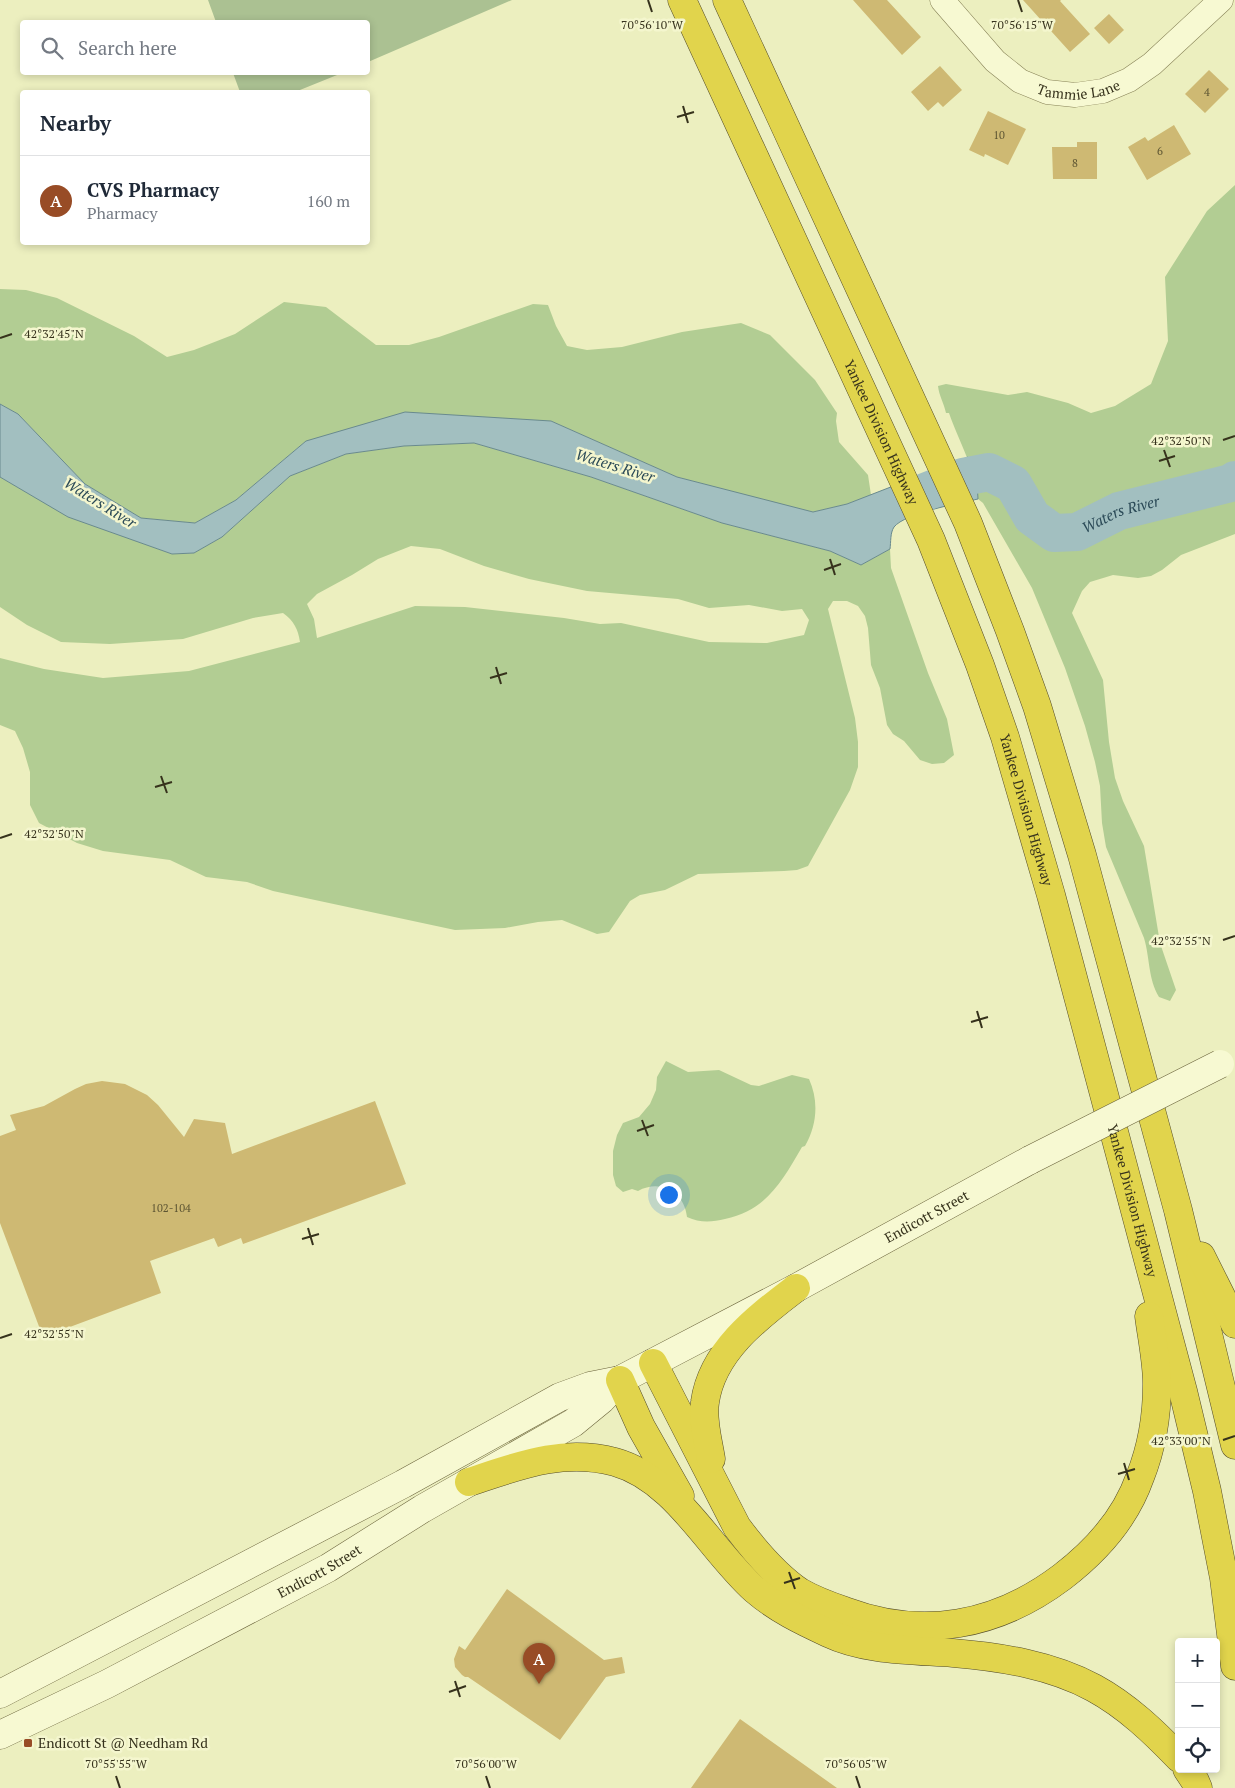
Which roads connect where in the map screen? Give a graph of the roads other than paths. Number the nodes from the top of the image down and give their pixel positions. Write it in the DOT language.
graph roads {
  1 [pos="682,0"];
  2 [pos="727,0"];
  3 [pos="942,0"];
  4 [pos="1220,0"];
  5 [pos="1227,1060"];
  6 [pos="1178,1210"];
  7 [pos="1140,1228"];
  8 [pos="796,1288"];
  9 [pos="1235,1324"];
  10 [pos="653,1363"];
  11 [pos="620,1380"];
  12 [pos="1235,1445"];
  13 [pos="468,1482"];
  14 [pos="726,1505"];
  15 [pos="695,1522"];
  16 [pos="1235,1666"];
  17 [pos="0,1694"];
  18 [pos="0,1735"];
  19 [pos="1175,1754"];
  20 [pos="1190,1773"];
  21 [pos="1198,1788"];
  1 -- 7 [label="highway, Yankee Division Highway"];
  2 -- 6 [label="highway"];
  3 -- 4 [label="street, Tammie Lane"];
  5 -- 8 [label="main road, Endicott Street, bridge"];
  6 -- 9 [label="highway"];
  6 -- 12 [label="highway"];
  7 -- 14 [label="highway"];
  7 -- 16 [label="highway, Yankee Division Highway"];
  8 -- 10 [label="main road, Endicott Street"];
  8 -- 14 [label="highway"];
  10 -- 11 [label="main road, Endicott Street"];
  10 -- 14 [label="highway"];
  11 -- 13 [label="main road, Endicott Street"];
  11 -- 15 [label="highway"];
  11 -- 17 [label="main road, Endicott Street"];
  13 -- 15 [label="highway"];
  13 -- 18 [label="main road, Endicott Street"];
  15 -- 19 [label="highway"];
  20 -- 21 [label="highway"];
}
